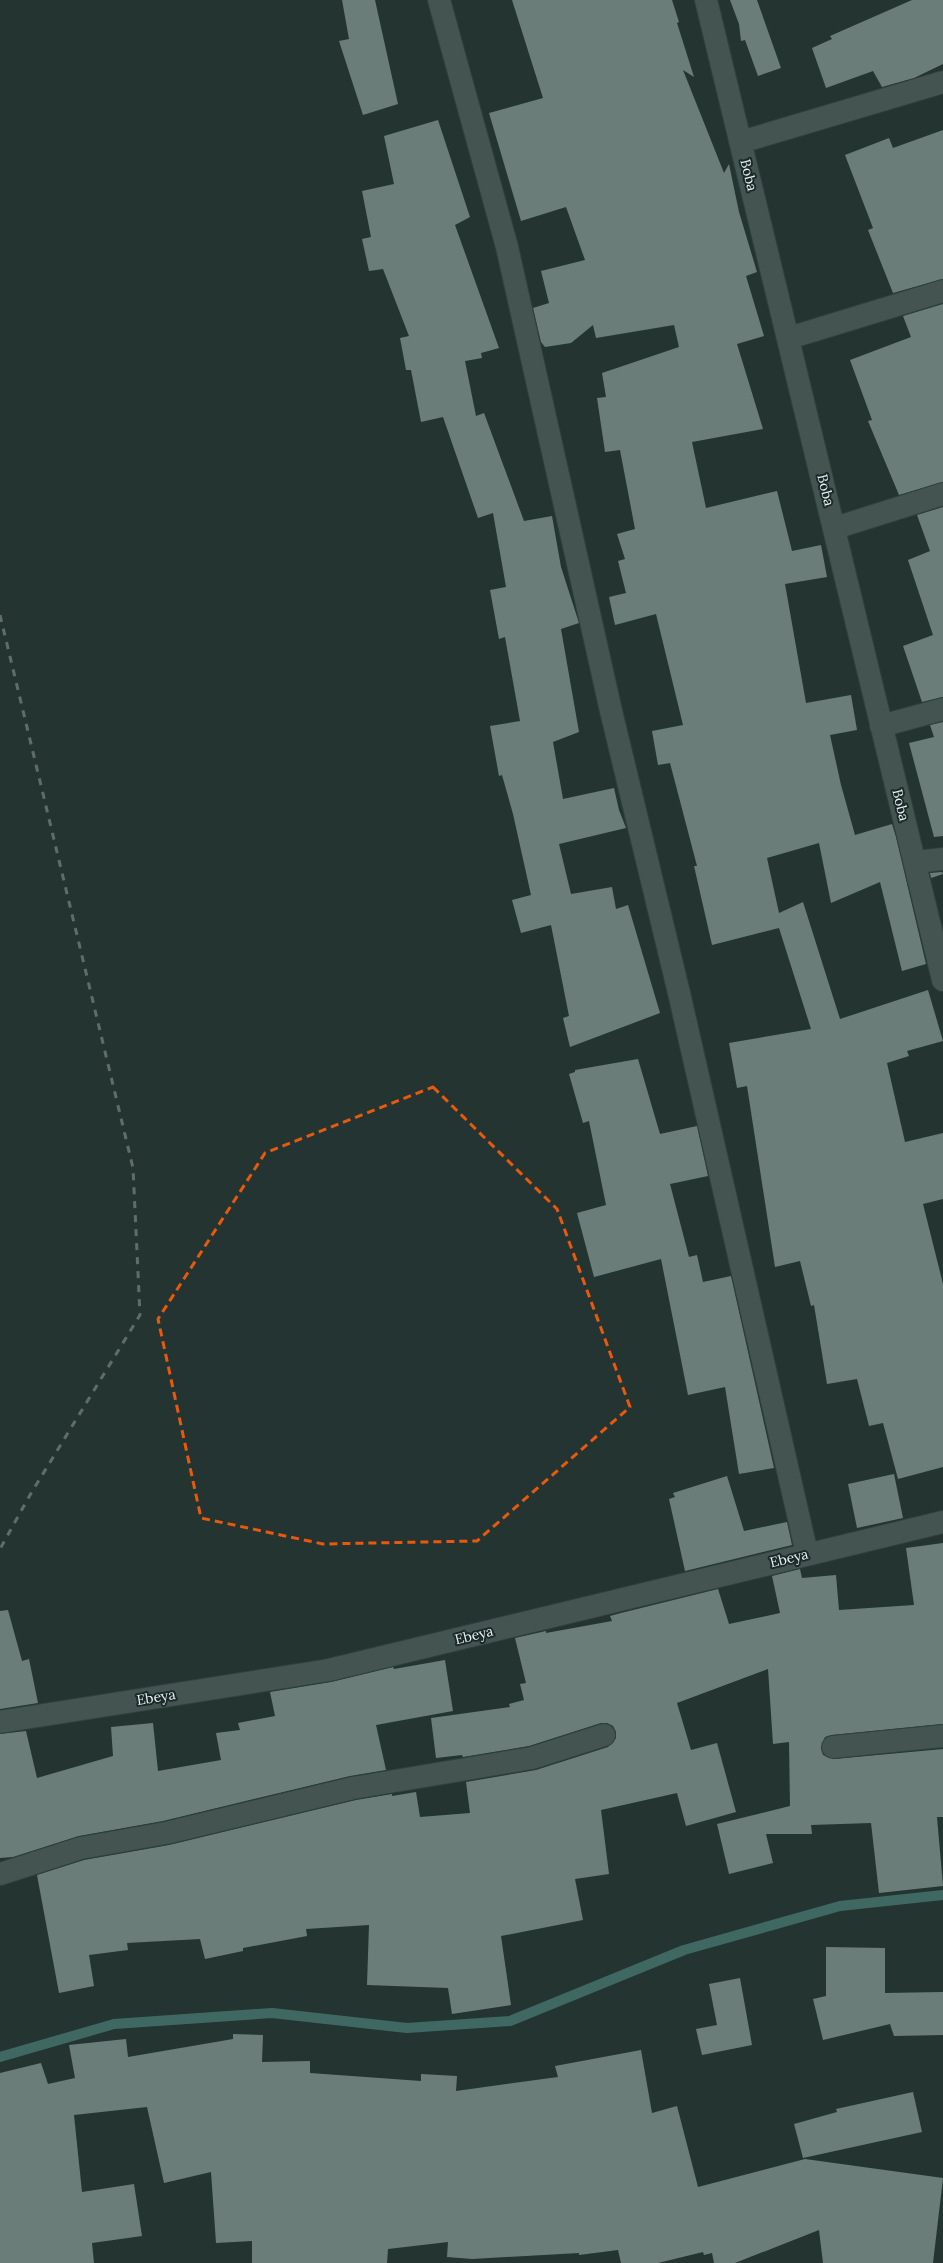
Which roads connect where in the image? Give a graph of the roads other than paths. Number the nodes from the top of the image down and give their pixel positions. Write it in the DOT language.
graph roads {
  1 [pos="439,0"];
  2 [pos="706,0"];
  3 [pos="943,82"];
  4 [pos="741,142"];
  5 [pos="943,291"];
  6 [pos="789,338"];
  7 [pos="943,494"];
  8 [pos="835,528"];
  9 [pos="943,709"];
  10 [pos="881,726"];
  11 [pos="943,859"];
  12 [pos="916,862"];
  13 [pos="943,980"];
  14 [pos="943,1522"];
  15 [pos="807,1554"];
  16 [pos="0,1722"];
  17 [pos="604,1735"];
  18 [pos="943,1736"];
  19 [pos="833,1747"];
  20 [pos="0,1874"];
  1 -- 15 [label="street"];
  2 -- 4 [label="street, Boba"];
  3 -- 4 [label="street"];
  4 -- 6 [label="street, Boba"];
  5 -- 6 [label="street"];
  6 -- 8 [label="street, Boba"];
  7 -- 8 [label="street"];
  8 -- 10 [label="street, Boba"];
  9 -- 10 [label="street"];
  10 -- 12 [label="street, Boba"];
  11 -- 12 [label="street"];
  12 -- 13 [label="street, Boba"];
  14 -- 15 [label="street, Ebeya"];
  15 -- 16 [label="street, Ebeya"];
  17 -- 20 [label="street"];
  18 -- 19 [label="street"];
}
